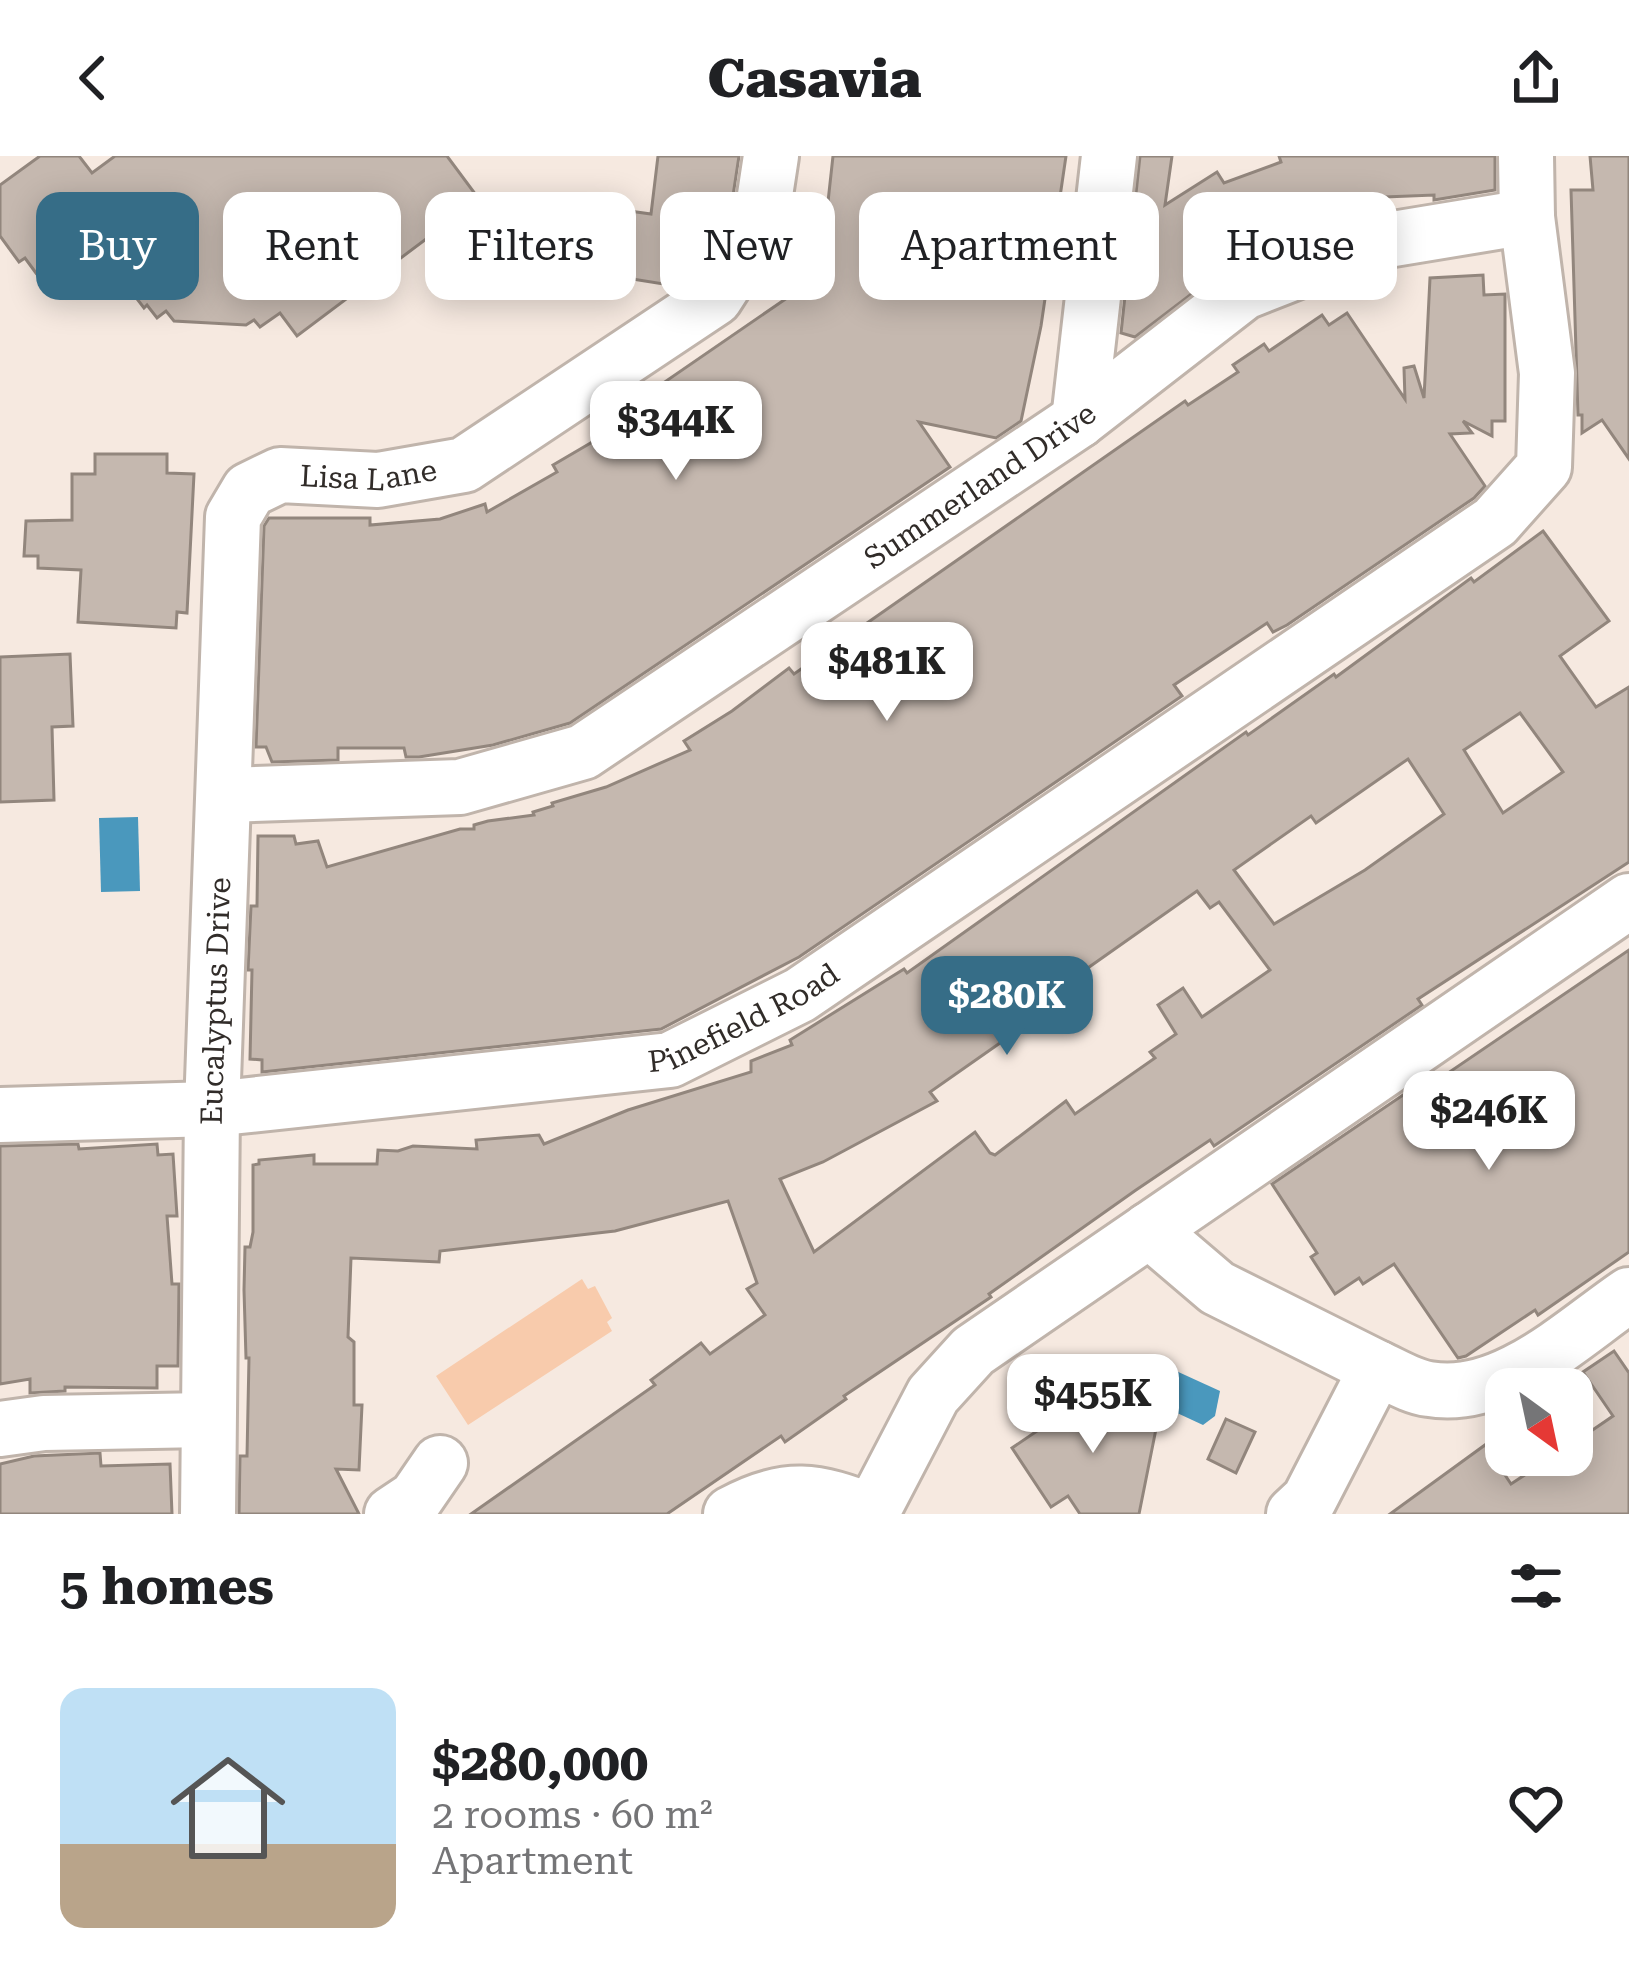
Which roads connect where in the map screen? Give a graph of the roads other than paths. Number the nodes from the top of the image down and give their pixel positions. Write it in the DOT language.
graph roads {
  1 [pos="771,156"];
  2 [pos="1109,156"];
  3 [pos="1526,156"];
  4 [pos="1527,217"];
  5 [pos="1079,420"];
  6 [pos="249,490"];
  7 [pos="226,795"];
  8 [pos="1629,901"];
  9 [pos="212,1109"];
  10 [pos="0,1115"];
  11 [pos="1149,1230"];
  12 [pos="1629,1294"];
  13 [pos="1377,1368"];
  14 [pos="206,1420"];
  15 [pos="0,1430"];
  16 [pos="440,1462"];
  17 [pos="875,1513"];
  18 [pos="208,1514"];
  19 [pos="392,1514"];
  20 [pos="731,1514"];
  21 [pos="1294,1514"];
  1 -- 6 [label="lane, Lisa Lane"];
  2 -- 5 [label="lane"];
  3 -- 4 [label="lane, Pinefield Road"];
  4 -- 5 [label="lane, Summerland Drive"];
  4 -- 9 [label="lane, Pinefield Road"];
  5 -- 7 [label="lane, Summerland Drive"];
  6 -- 7 [label="lane, Eucalyptus Drive"];
  7 -- 9 [label="lane, Eucalyptus Drive"];
  8 -- 11 [label="lane"];
  9 -- 10 [label="lane, Pinefield Road"];
  9 -- 14 [label="lane, Eucalyptus Drive"];
  11 -- 13 [label="lane"];
  11 -- 17 [label="lane"];
  12 -- 13 [label="lane"];
  13 -- 21 [label="lane"];
  14 -- 15 [label="lane"];
  14 -- 18 [label="lane, Eucalyptus Drive"];
  16 -- 19 [label="lane"];
  17 -- 20 [label="lane"];
}
